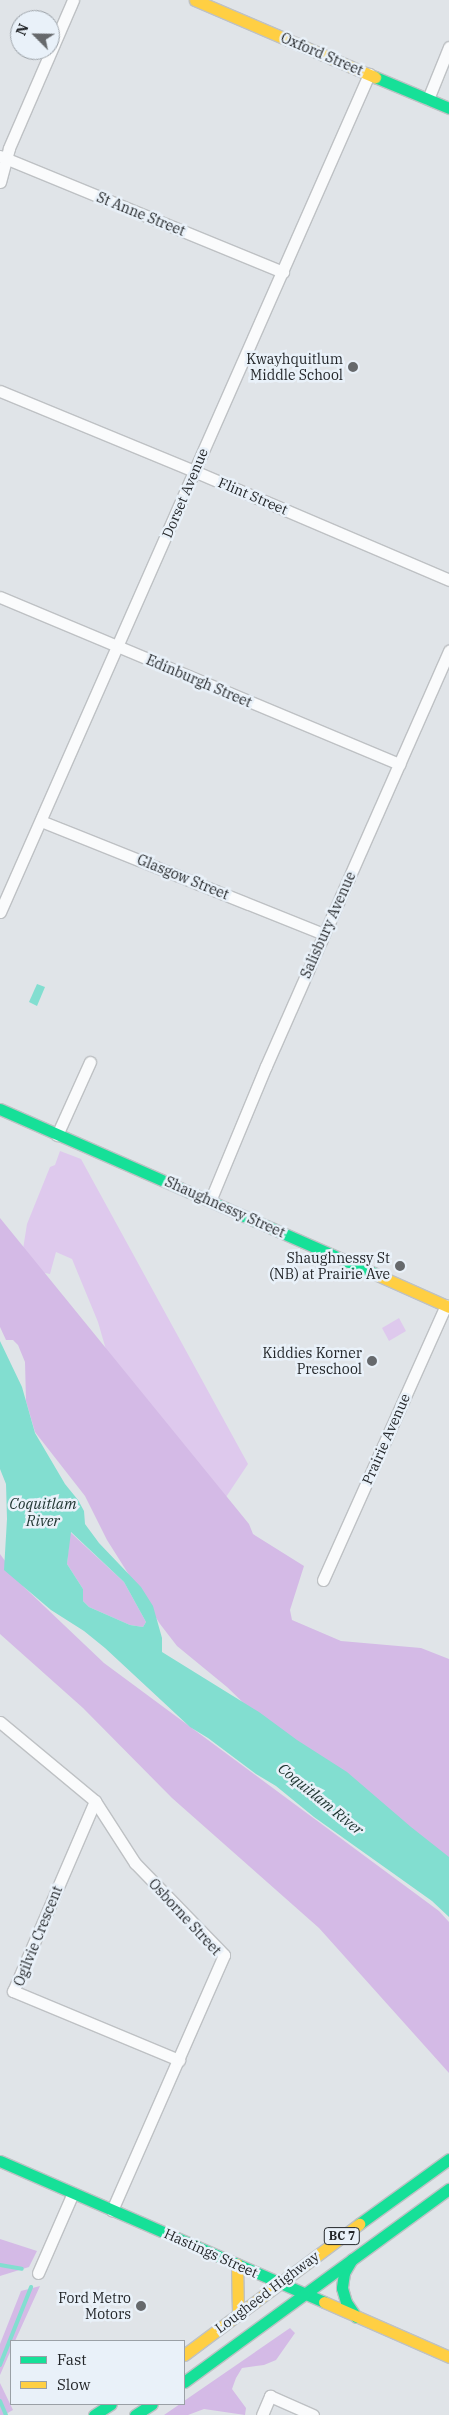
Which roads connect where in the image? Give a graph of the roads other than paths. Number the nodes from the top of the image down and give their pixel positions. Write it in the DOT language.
graph roads {
  1 [pos="73,0"];
  2 [pos="195,0"];
  3 [pos="449,47"];
  4 [pos="369,74"];
  5 [pos="428,99"];
  6 [pos="449,108"];
  7 [pos="3,158"];
  8 [pos="0,182"];
  9 [pos="283,272"];
  10 [pos="0,391"];
  11 [pos="194,471"];
  12 [pos="449,580"];
  13 [pos="0,598"];
  14 [pos="117,646"];
  15 [pos="449,651"];
  16 [pos="399,764"];
  17 [pos="41,821"];
  18 [pos="0,912"];
  19 [pos="324,934"];
  20 [pos="90,1062"];
  21 [pos="0,1109"];
  22 [pos="57,1135"];
  23 [pos="210,1201"];
  24 [pos="448,1303"];
  25 [pos="323,1580"];
  26 [pos="0,1722"];
  27 [pos="95,1800"];
  28 [pos="179,2060"];
  29 [pos="449,2159"];
  30 [pos="0,2161"];
  31 [pos="449,2189"];
  32 [pos="73,2193"];
  33 [pos="112,2210"];
  34 [pos="354,2257"];
  35 [pos="237,2264"];
  36 [pos="38,2273"];
  37 [pos="279,2283"];
  38 [pos="304,2294"];
  39 [pos="238,2313"];
  40 [pos="356,2317"];
  41 [pos="185,2354"];
  42 [pos="449,2358"];
  43 [pos="185,2381"];
  44 [pos="109,2405"];
  45 [pos="150,2405"];
  46 [pos="94,2415"];
  47 [pos="135,2415"];
  48 [pos="262,2415"];
  49 [pos="312,2415"];
  1 -- 7 [label="street"];
  2 -- 4 [label="main road, Oxford Street"];
  3 -- 5 [label="street"];
  4 -- 5 [label="main road, Oxford Street"];
  4 -- 9 [label="street, Dorset Avenue"];
  5 -- 6 [label="main road, Oxford Street"];
  7 -- 8 [label="street"];
  7 -- 9 [label="street, St Anne Street"];
  9 -- 11 [label="street, Dorset Avenue"];
  10 -- 11 [label="street, Flint Street"];
  11 -- 12 [label="street, Flint Street"];
  11 -- 14 [label="street, Dorset Avenue"];
  13 -- 14 [label="street, Edinburgh Street"];
  14 -- 16 [label="street, Edinburgh Street"];
  14 -- 17 [label="street, Dorset Avenue"];
  15 -- 16 [label="street, Salisbury Avenue"];
  16 -- 19 [label="street, Salisbury Avenue"];
  17 -- 18 [label="street, Dorset Avenue"];
  17 -- 19 [label="street, Glasgow Street"];
  19 -- 23 [label="street, Salisbury Avenue"];
  20 -- 22 [label="street"];
  21 -- 22 [label="main road, Shaughnessy Street"];
  22 -- 23 [label="main road, Shaughnessy Street"];
  23 -- 24 [label="main road, Shaughnessy Street"];
  24 -- 25 [label="street, Prairie Avenue"];
  26 -- 27 [label="street, Osborne Street"];
  27 -- 28 [label="street, Osborne Street"];
  27 -- 28 [label="street, Ogilvie Crescent"];
  28 -- 33 [label="street, Osborne Street"];
  29 -- 37 [label="main road, Lougheed Highway / BC 7"];
  30 -- 32 [label="main road, Hastings Street"];
  31 -- 34 [label="main road, Lougheed Highway / BC 7"];
  32 -- 33 [label="main road, Hastings Street"];
  32 -- 36 [label="street"];
  33 -- 35 [label="main road, Hastings Street"];
  34 -- 38 [label="main road, Lougheed Highway / BC 7"];
  34 -- 40 [label="main road"];
  35 -- 37 [label="main road, Hastings Street"];
  35 -- 39 [label="main road"];
  37 -- 38 [label="main road, Hastings Street"];
  37 -- 39 [label="main road, Lougheed Highway / BC 7"];
  38 -- 40 [label="main road, Hastings Street"];
  38 -- 43 [label="main road, Lougheed Highway / BC 7"];
  39 -- 41 [label="main road, Lougheed Highway / BC 7"];
  40 -- 42 [label="main road, Hastings Street"];
  44 -- 46 [label="main road"];
  45 -- 47 [label="main road"];
  48 -- 49 [label="street"];
}
